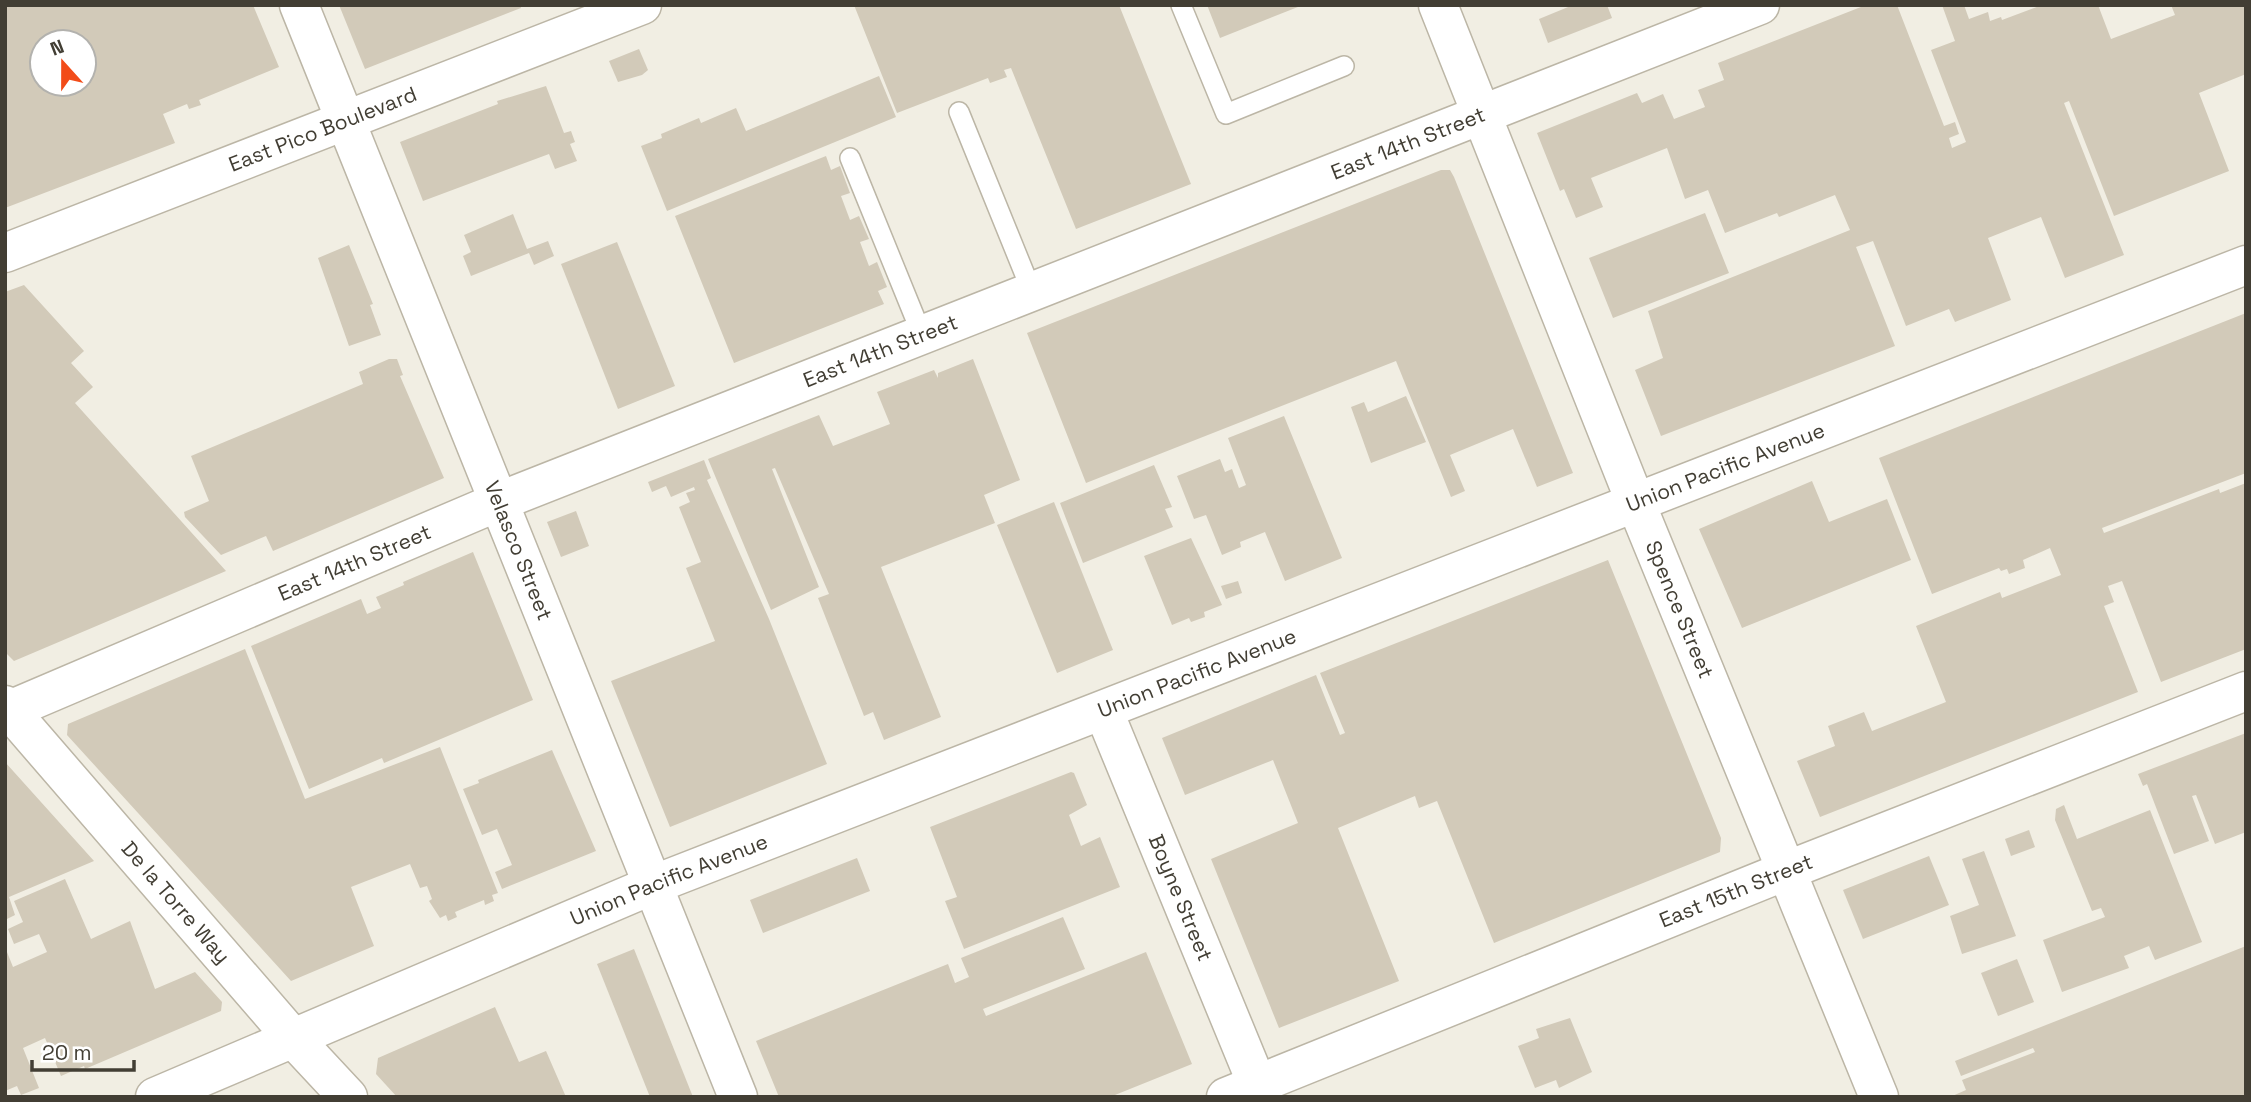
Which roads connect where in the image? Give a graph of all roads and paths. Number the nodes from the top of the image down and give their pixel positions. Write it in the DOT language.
graph roads {
  1 [pos="299,5"];
  2 [pos="642,5"];
  3 [pos="1181,5"];
  4 [pos="1438,5"];
  5 [pos="1760,5"];
  6 [pos="1344,66"];
  7 [pos="960,112"];
  8 [pos="1481,115"];
  9 [pos="347,121"];
  10 [pos="850,158"];
  11 [pos="5,253"];
  12 [pos="2246,265"];
  13 [pos="1032,292"];
  14 [pos="922,335"];
  15 [pos="500,501"];
  16 [pos="1635,501"];
  17 [pos="2246,691"];
  18 [pos="7,709"];
  19 [pos="1104,712"];
  20 [pos="1788,870"];
  21 [pos="655,884"];
  22 [pos="293,1038"];
  23 [pos="1242,1090"];
  24 [pos="155,1097"];
  25 [pos="348,1097"];
  26 [pos="738,1097"];
  27 [pos="1879,1097"];
  1 -- 9 [label="street, Velasco Street"];
  2 -- 9 [label="street, East Pico Boulevard"];
  3 -- 6 [label="lane"];
  4 -- 8 [label="street, Spence Street"];
  5 -- 8 [label="street, East 14th Street"];
  7 -- 13 [label="lane"];
  8 -- 13 [label="street, East 14th Street"];
  8 -- 16 [label="street, Spence Street"];
  9 -- 11 [label="street, East Pico Boulevard"];
  9 -- 15 [label="street, Velasco Street"];
  10 -- 14 [label="lane"];
  12 -- 16 [label="street, Union Pacific Avenue"];
  13 -- 14 [label="street, East 14th Street"];
  14 -- 15 [label="street, East 14th Street"];
  15 -- 18 [label="street, East 14th Street"];
  15 -- 21 [label="street, Velasco Street"];
  16 -- 19 [label="street, Union Pacific Avenue"];
  16 -- 20 [label="street, Spence Street"];
  17 -- 20 [label="street, East 15th Street"];
  18 -- 22 [label="street, De la Torre Way"];
  19 -- 21 [label="street, Union Pacific Avenue"];
  19 -- 23 [label="street, Boyne Street"];
  20 -- 23 [label="street, East 15th Street"];
  20 -- 27 [label="street, Spence Street"];
  21 -- 22 [label="street, Union Pacific Avenue"];
  21 -- 26 [label="street, Velasco Street"];
  22 -- 24 [label="street, Union Pacific Avenue"];
  22 -- 25 [label="street, De la Torre Way"];
}
